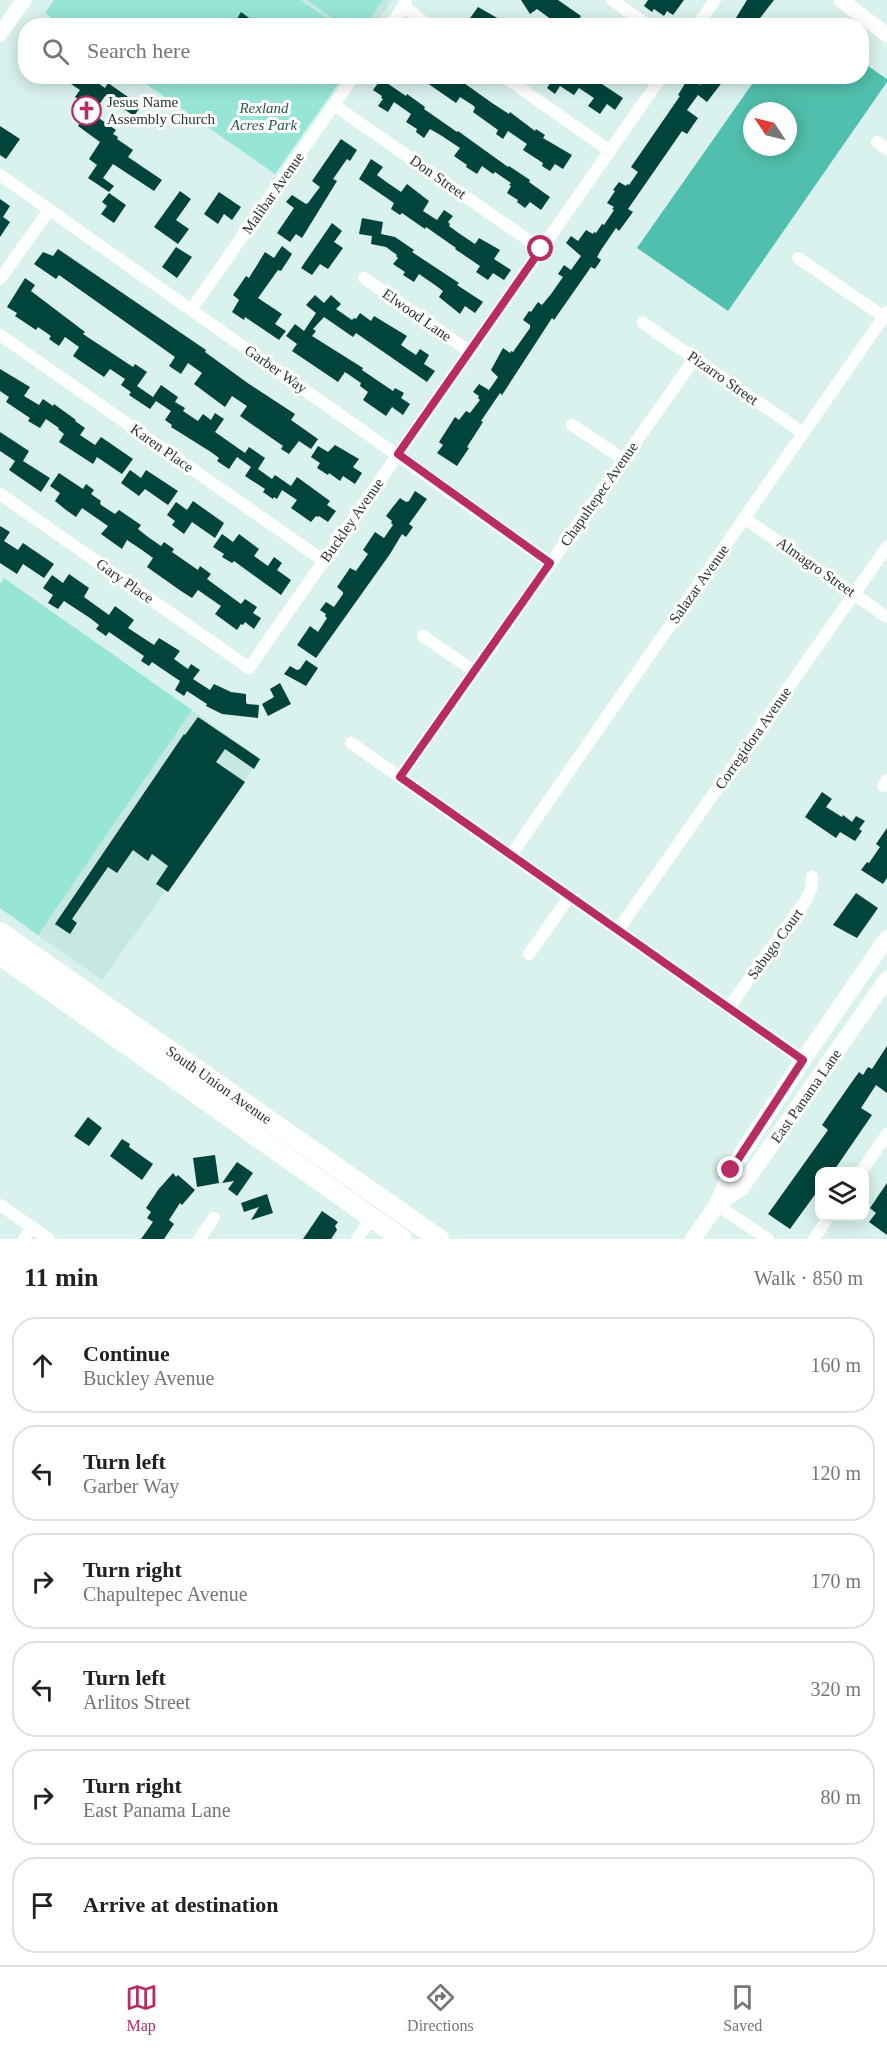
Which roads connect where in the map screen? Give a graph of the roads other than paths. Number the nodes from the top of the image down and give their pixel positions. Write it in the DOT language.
graph roads {
  1 [pos="24,0"];
  2 [pos="612,0"];
  3 [pos="715,0"];
  4 [pos="841,0"];
  5 [pos="405,3"];
  6 [pos="395,18"];
  7 [pos="421,18"];
  8 [pos="638,18"];
  9 [pos="703,18"];
  10 [pos="865,18"];
  11 [pos="869,21"];
  12 [pos="0,34"];
  13 [pos="887,35"];
  14 [pos="348,84"];
  15 [pos="514,84"];
  16 [pos="656,84"];
  17 [pos="334,105"];
  18 [pos="610,151"];
  19 [pos="0,176"];
  20 [pos="49,210"];
  21 [pos="541,249"];
  22 [pos="798,258"];
  23 [pos="364,278"];
  24 [pos="0,279"];
  25 [pos="191,310"];
  26 [pos="885,315"];
  27 [pos="643,322"];
  28 [pos="0,335"];
  29 [pos="470,352"];
  30 [pos="695,358"];
  31 [pos="572,425"];
  32 [pos="803,434"];
  33 [pos="398,454"];
  34 [pos="623,459"];
  35 [pos="0,494"];
  36 [pos="744,518"];
  37 [pos="887,547"];
  38 [pos="324,561"];
  39 [pos="550,563"];
  40 [pos="854,594"];
  41 [pos="887,617"];
  42 [pos="423,636"];
  43 [pos="249,668"];
  44 [pos="474,671"];
  45 [pos="351,743"];
  46 [pos="400,777"];
  47 [pos="511,855"];
  48 [pos="812,877"];
  49 [pos="570,896"];
  50 [pos="618,930"];
  51 [pos="0,932"];
  52 [pos="887,938"];
  53 [pos="0,943"];
  54 [pos="529,954"];
  55 [pos="0,955"];
  56 [pos="58,972"];
  57 [pos="887,979"];
  58 [pos="68,1003"];
  59 [pos="729,1007"];
  60 [pos="166,1048"];
  61 [pos="803,1060"];
  62 [pos="887,1134"];
  63 [pos="864,1167"];
  64 [pos="745,1182"];
  65 [pos="0,1205"];
  66 [pos="717,1205"];
  67 [pos="372,1217"];
  68 [pos="214,1218"];
  69 [pos="826,1221"];
  70 [pos="32,1227"];
  71 [pos="24,1239"];
  72 [pos="49,1239"];
  73 [pos="199,1239"];
  74 [pos="357,1239"];
  75 [pos="402,1239"];
  76 [pos="439,1239"];
  77 [pos="693,1239"];
  78 [pos="768,1239"];
  79 [pos="814,1239"];
  1 -- 12 [label="street"];
  2 -- 8 [label="street"];
  3 -- 9 [label="street"];
  4 -- 10 [label="street"];
  5 -- 6 [label="street"];
  5 -- 7 [label="street"];
  11 -- 13 [label="street"];
  14 -- 17 [label="street, Malibar Avenue"];
  15 -- 18 [label="street"];
  16 -- 18 [label="street, Buckley Avenue"];
  17 -- 21 [label="street, Don Street"];
  17 -- 25 [label="street, Malibar Avenue"];
  18 -- 21 [label="street, Buckley Avenue"];
  19 -- 20 [label="street, Garber Way"];
  20 -- 24 [label="street"];
  20 -- 25 [label="street, Garber Way"];
  21 -- 29 [label="street, Buckley Avenue"];
  22 -- 26 [label="street"];
  23 -- 29 [label="street, Elwood Lane"];
  25 -- 33 [label="street, Garber Way"];
  26 -- 32 [label="street, Salazar Avenue"];
  27 -- 30 [label="street, Pizarro Street"];
  28 -- 38 [label="street, Karen Place"];
  29 -- 33 [label="street, Buckley Avenue"];
  30 -- 32 [label="street, Pizarro Street"];
  30 -- 34 [label="street, Chapultepec Avenue"];
  31 -- 34 [label="street"];
  32 -- 36 [label="street, Salazar Avenue"];
  33 -- 38 [label="street, Buckley Avenue"];
  33 -- 39 [label="street, Garber Way"];
  34 -- 39 [label="street, Chapultepec Avenue"];
  35 -- 43 [label="street, Gary Place"];
  36 -- 40 [label="street, Almagro Street"];
  36 -- 47 [label="street, Salazar Avenue"];
  37 -- 40 [label="street, Corregidora Avenue"];
  38 -- 43 [label="street, Buckley Avenue"];
  39 -- 44 [label="street, Chapultepec Avenue"];
  40 -- 41 [label="street, Almagro Street"];
  40 -- 50 [label="street, Corregidora Avenue"];
  42 -- 44 [label="street"];
  44 -- 46 [label="street, Chapultepec Avenue"];
  45 -- 46 [label="street"];
  46 -- 47 [label="street"];
  47 -- 49 [label="street"];
  48 -- 59 [label="street, Sabugo Court"];
  49 -- 50 [label="street"];
  49 -- 54 [label="street"];
  50 -- 59 [label="street"];
  51 -- 56 [label="main road, South Union Avenue"];
  52 -- 61 [label="main road, East Panama Lane"];
  53 -- 56 [label="main road"];
  55 -- 58 [label="main road, South Union Avenue"];
  56 -- 60 [label="main road, South Union Avenue"];
  57 -- 64 [label="main road, East Panama Lane"];
  58 -- 60 [label="main road"];
  58 -- 67 [label="main road, South Union Avenue"];
  59 -- 61 [label="street"];
  60 -- 76 [label="main road, South Union Avenue"];
  61 -- 64 [label="main road"];
  61 -- 66 [label="main road, East Panama Lane"];
  62 -- 63 [label="street"];
  64 -- 66 [label="main road, East Panama Lane"];
  65 -- 70 [label="street"];
  66 -- 77 [label="main road, East Panama Lane"];
  66 -- 78 [label="street"];
  67 -- 74 [label="street"];
  67 -- 75 [label="main road, South Union Avenue"];
  68 -- 73 [label="street"];
  69 -- 79 [label="street"];
  70 -- 71 [label="street"];
  70 -- 72 [label="street"];
}
